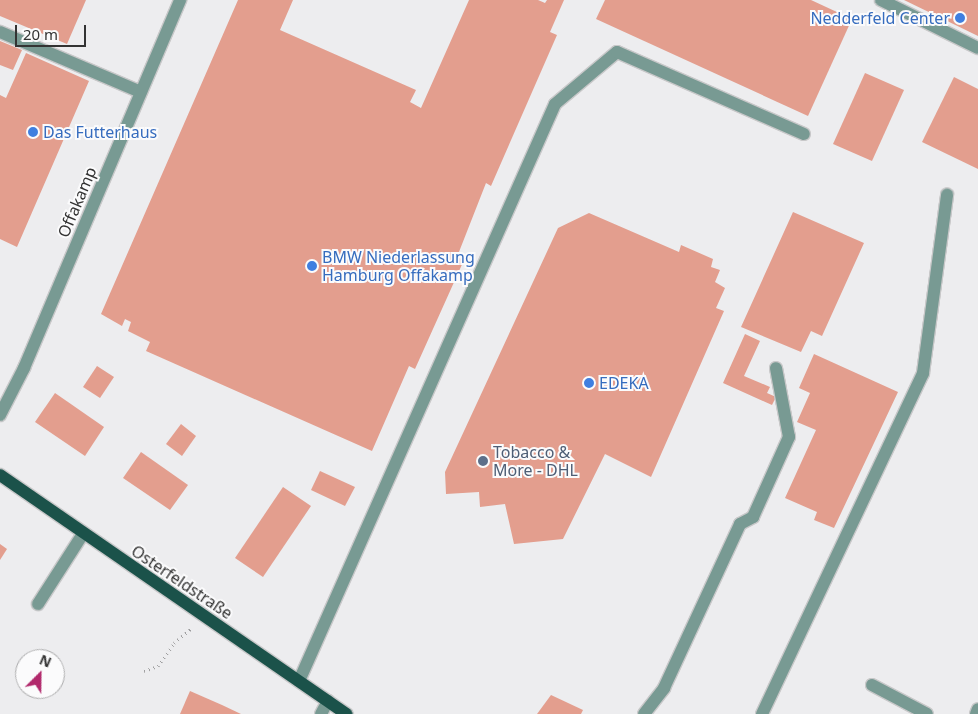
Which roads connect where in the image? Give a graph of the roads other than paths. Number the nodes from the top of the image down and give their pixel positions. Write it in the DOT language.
graph roads {
  1 [pos="180,0"];
  2 [pos="881,0"];
  3 [pos="0,32"];
  4 [pos="978,48"];
  5 [pos="142,92"];
  6 [pos="804,134"];
  7 [pos="947,195"];
  8 [pos="776,368"];
  9 [pos="0,415"];
  10 [pos="0,475"];
  11 [pos="82,534"];
  12 [pos="38,604"];
  13 [pos="299,681"];
  14 [pos="872,685"];
  15 [pos="328,701"];
  16 [pos="978,709"];
  17 [pos="321,714"];
  18 [pos="347,714"];
  19 [pos="644,714"];
  20 [pos="762,714"];
  21 [pos="927,714"];
  22 [pos="976,714"];
  1 -- 5 [label="street, Offakamp"];
  2 -- 4 [label="street"];
  3 -- 5 [label="street"];
  5 -- 9 [label="street, Offakamp"];
  6 -- 13 [label="street"];
  7 -- 20 [label="street"];
  8 -- 19 [label="street"];
  10 -- 11 [label="main road, Osterfeldstraße"];
  11 -- 12 [label="street"];
  11 -- 13 [label="main road, Osterfeldstraße"];
  13 -- 15 [label="main road, Osterfeldstraße"];
  14 -- 21 [label="street"];
  15 -- 17 [label="street"];
  15 -- 18 [label="main road, Osterfeldstraße"];
  16 -- 22 [label="street"];
}
